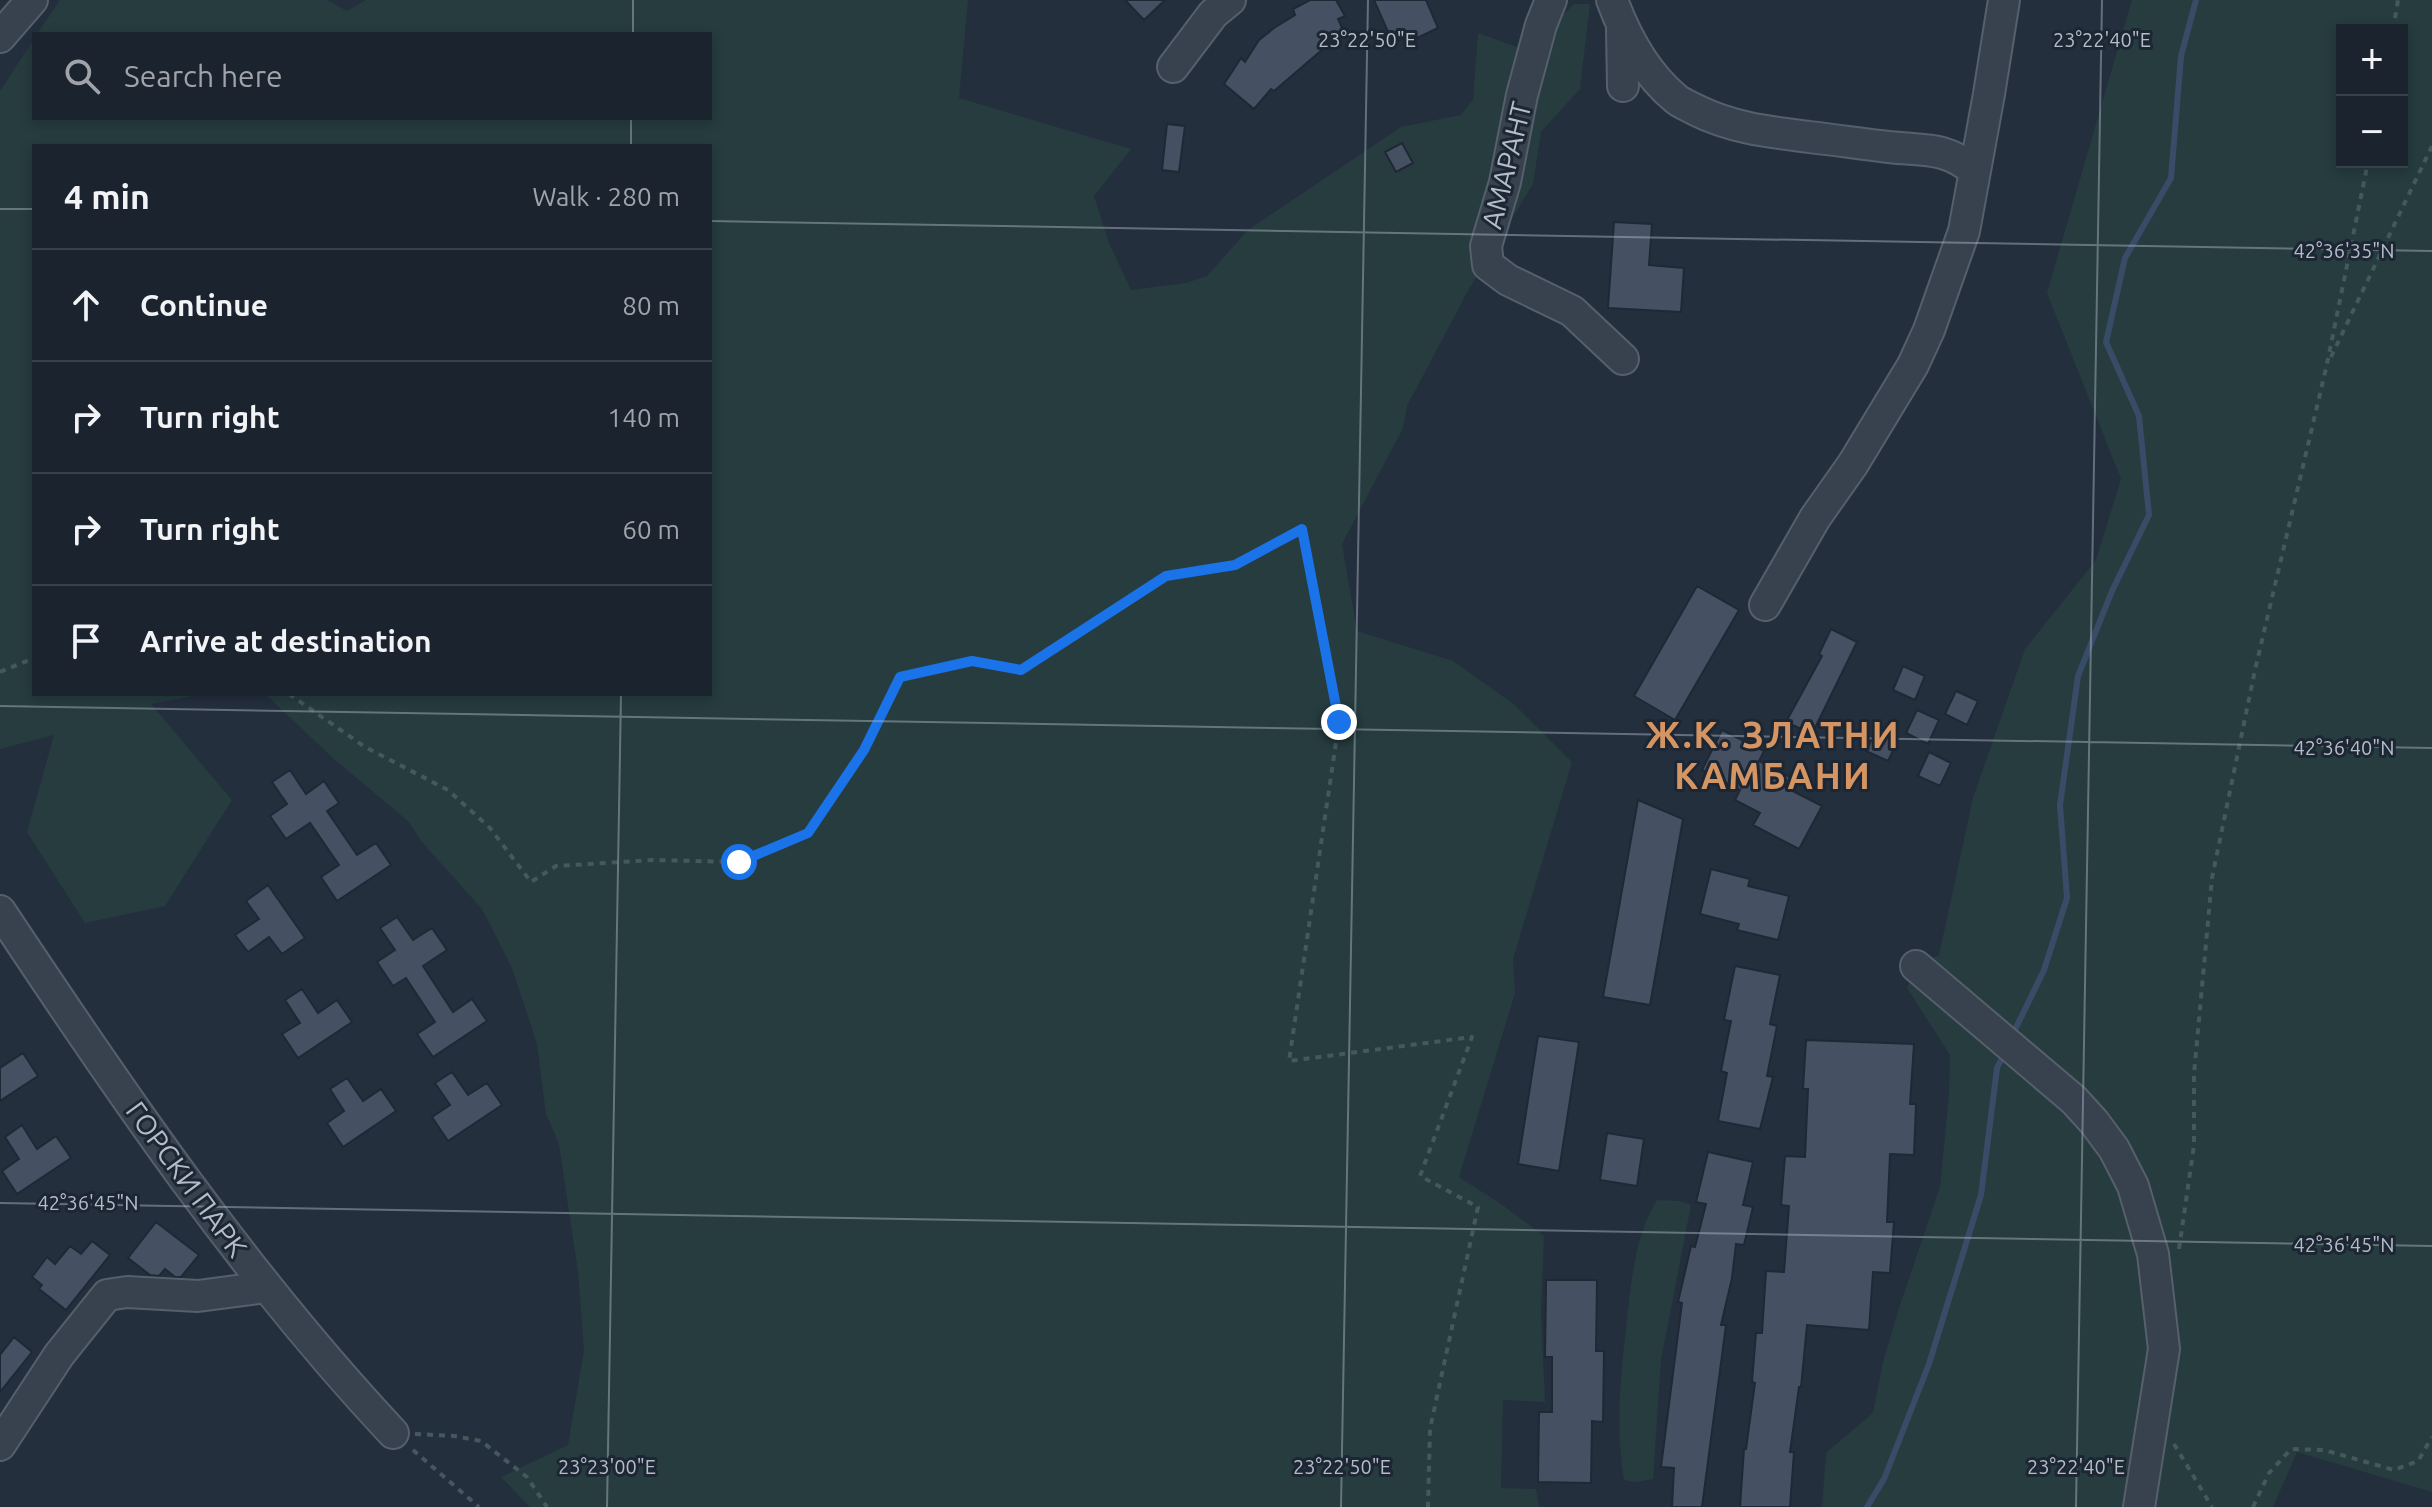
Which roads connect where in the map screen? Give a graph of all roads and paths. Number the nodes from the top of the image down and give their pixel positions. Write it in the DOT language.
graph roads {
  1 [pos="1230,0"];
  2 [pos="1551,0"];
  3 [pos="2004,0"];
  4 [pos="2398,0"];
  5 [pos="1617,12"];
  6 [pos="2394,24"];
  7 [pos="1173,67"];
  8 [pos="1623,86"];
  9 [pos="2432,146"];
  10 [pos="2367,168"];
  11 [pos="1975,171"];
  12 [pos="1623,359"];
  13 [pos="2327,364"];
  14 [pos="1765,605"];
  15 [pos="32,659"];
  16 [pos="0,672"];
  17 [pos="292,696"];
  18 [pos="0,911"];
  19 [pos="1916,966"];
  20 [pos="2178,1255"];
  21 [pos="266,1287"];
  22 [pos="393,1433"];
  23 [pos="2432,1437"];
  24 [pos="0,1445"];
  25 [pos="479,1507"];
  26 [pos="547,1507"];
  27 [pos="1428,1507"];
  28 [pos="2139,1507"];
  29 [pos="2253,1507"];
  1 -- 7 [label="street"];
  2 -- 12 [label="street, АМАРАНТ"];
  3 -- 11 [label="street"];
  4 -- 6 [label="path"];
  5 -- 8 [label="street"];
  5 -- 11 [label="street"];
  9 -- 13 [label="path"];
  10 -- 13 [label="path"];
  11 -- 14 [label="street"];
  13 -- 20 [label="path"];
  15 -- 16 [label="path"];
  17 -- 27 [label="path"];
  18 -- 21 [label="street, ГОРСКИ ПАРК"];
  19 -- 28 [label="street"];
  21 -- 22 [label="street, ГОРСКИ ПАРК"];
  21 -- 24 [label="street"];
  22 -- 25 [label="path"];
  22 -- 26 [label="path"];
  23 -- 29 [label="path"];
}
